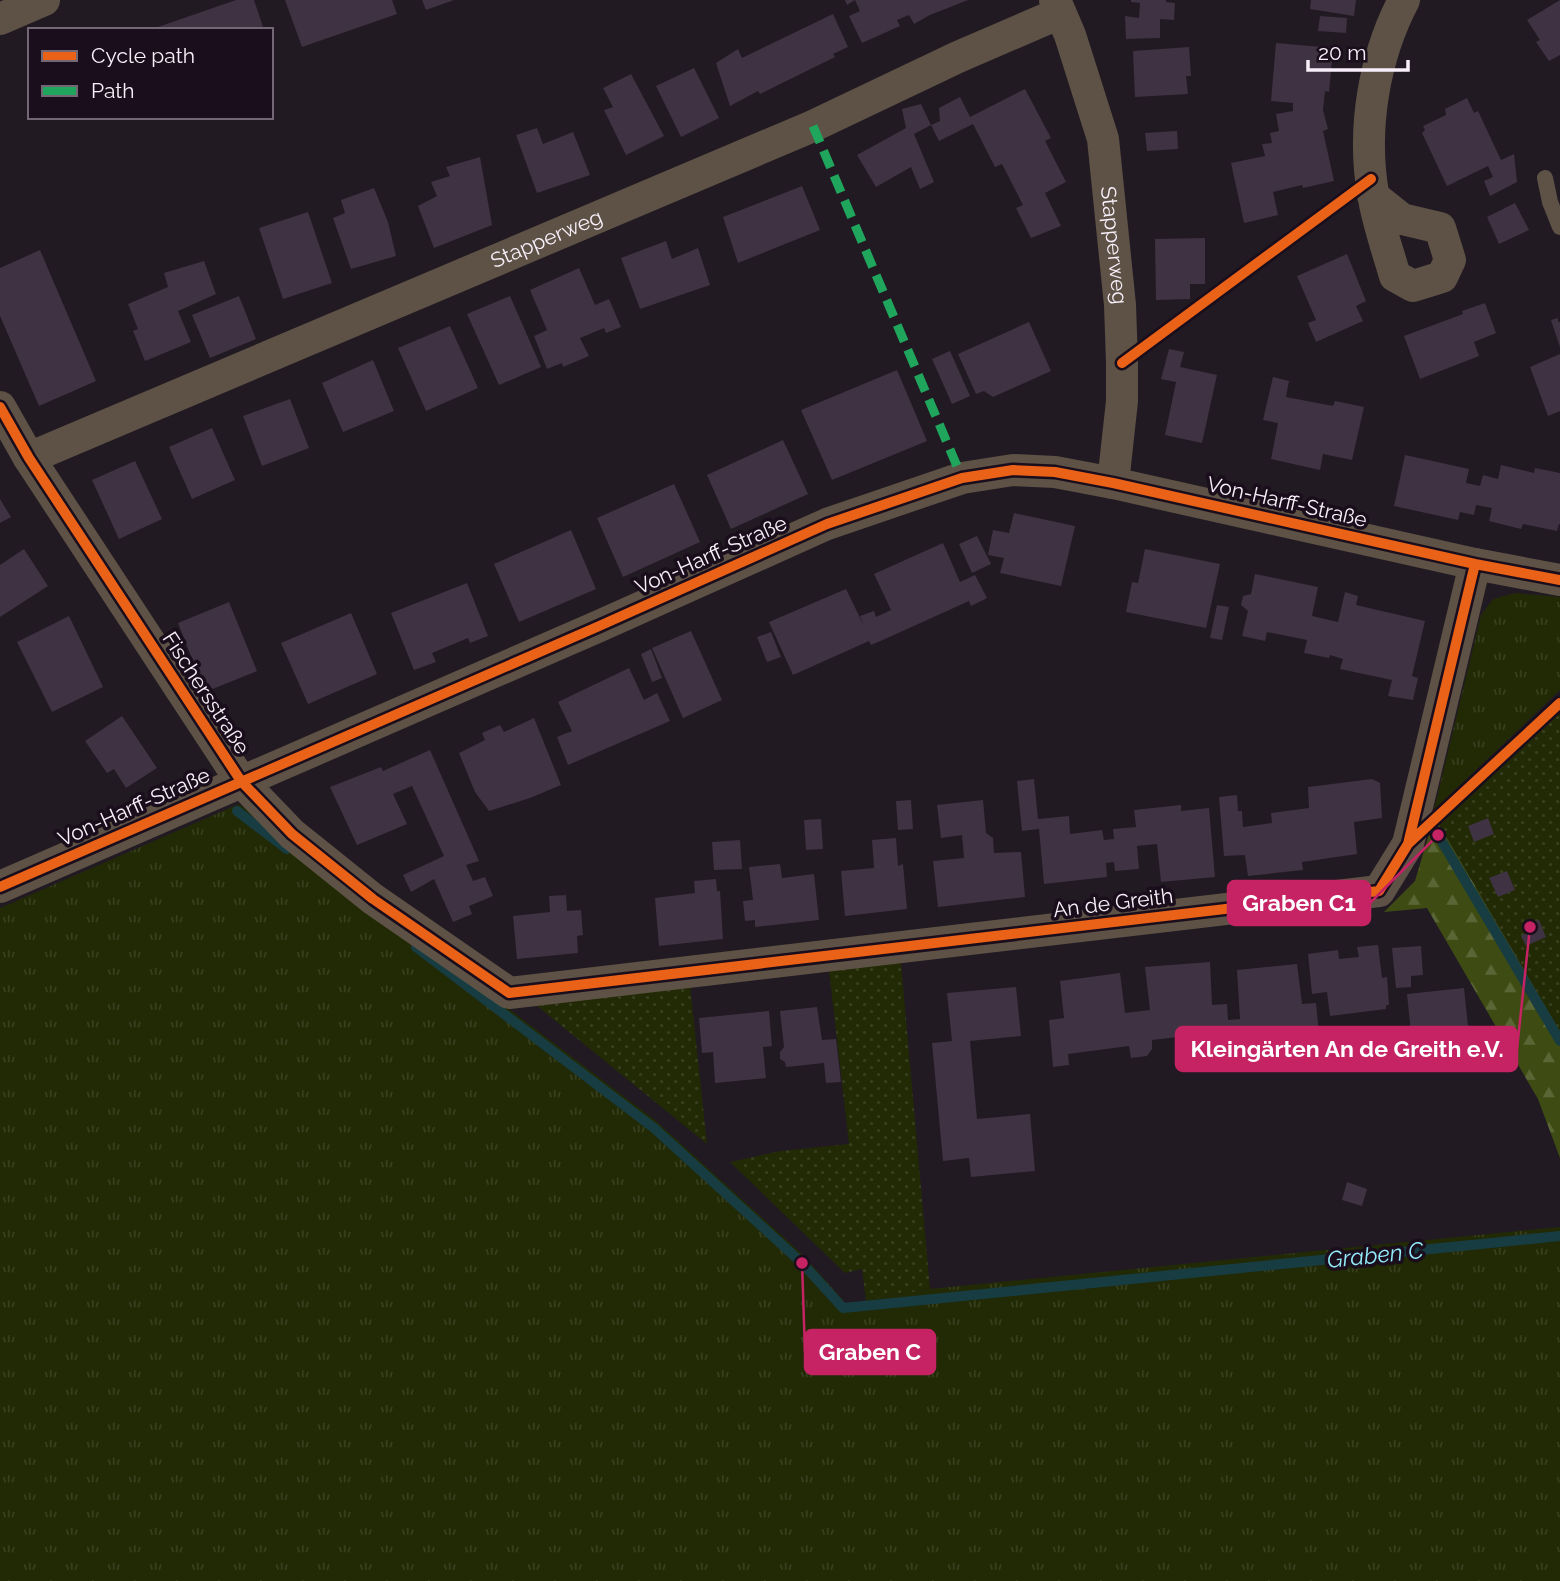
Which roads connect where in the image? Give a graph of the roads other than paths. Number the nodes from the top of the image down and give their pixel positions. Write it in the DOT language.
graph roads {
  1 [pos="44,0"];
  2 [pos="1404,0"];
  3 [pos="1058,6"];
  4 [pos="0,19"];
  5 [pos="1545,178"];
  6 [pos="1373,196"];
  7 [pos="1560,228"];
  8 [pos="0,407"];
  9 [pos="29,458"];
  10 [pos="1113,483"];
  11 [pos="1475,564"];
  12 [pos="1560,580"];
  13 [pos="241,781"];
  14 [pos="0,887"];
  15 [pos="509,993"];
  1 -- 4 [label="street"];
  2 -- 6 [label="street"];
  3 -- 9 [label="street, Stapperweg"];
  3 -- 10 [label="street, Stapperweg"];
  5 -- 7 [label="lane"];
  8 -- 9 [label="street, Fischersstraße"];
  9 -- 13 [label="street, Fischersstraße"];
  10 -- 11 [label="street, Von-Harff-Straße"];
  10 -- 13 [label="street, Von-Harff-Straße"];
  11 -- 12 [label="street, Von-Harff-Straße"];
  11 -- 15 [label="street, An de Greith"];
  13 -- 14 [label="street, Von-Harff-Straße"];
  13 -- 15 [label="street, Fischersstraße"];
}
